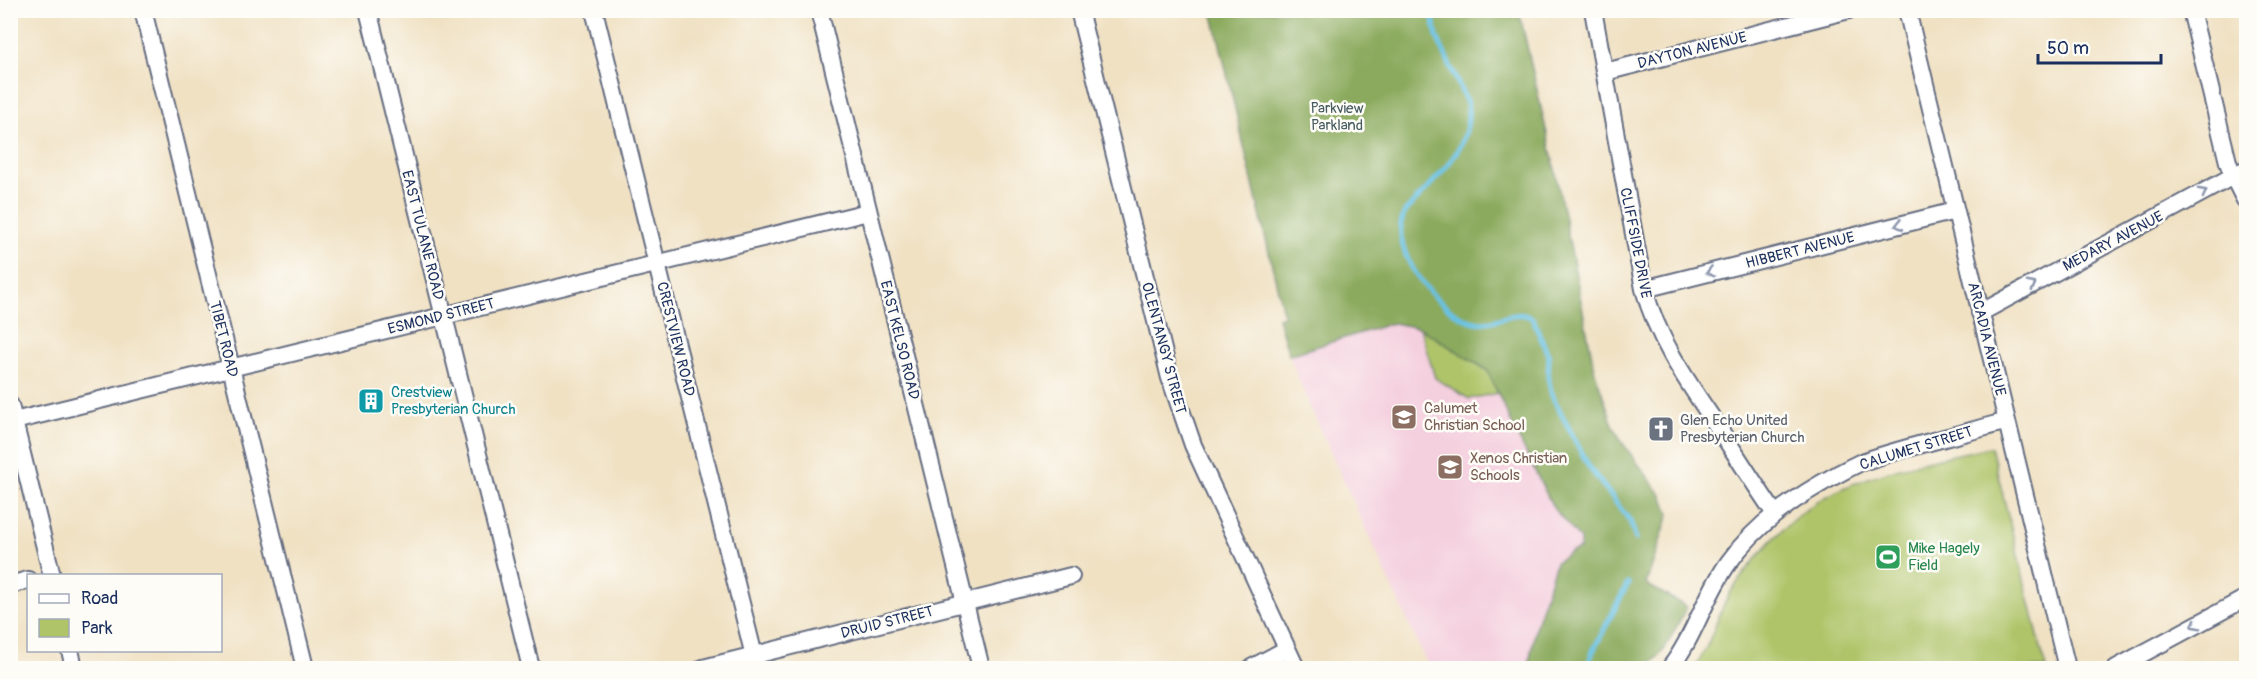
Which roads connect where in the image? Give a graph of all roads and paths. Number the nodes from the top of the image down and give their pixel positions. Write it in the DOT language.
graph roads {
  1 [pos="143,10"];
  2 [pos="368,10"];
  3 [pos="594,10"];
  4 [pos="819,10"];
  5 [pos="1079,10"];
  6 [pos="1593,10"];
  7 [pos="1849,10"];
  8 [pos="1906,10"];
  9 [pos="2191,10"];
  10 [pos="1605,72"];
  11 [pos="2240,173"];
  12 [pos="2247,202"];
  13 [pos="1956,211"];
  14 [pos="868,212"];
  15 [pos="657,264"];
  16 [pos="1644,289"];
  17 [pos="1980,313"];
  18 [pos="443,316"];
  19 [pos="231,368"];
  20 [pos="12,413"];
  21 [pos="2007,421"];
  22 [pos="1774,514"];
  23 [pos="50,574"];
  24 [pos="1071,576"];
  25 [pos="27,580"];
  26 [pos="10,585"];
  27 [pos="2247,598"];
  28 [pos="965,603"];
  29 [pos="1287,649"];
  30 [pos="70,652"];
  31 [pos="755,662"];
  32 [pos="74,669"];
  33 [pos="305,669"];
  34 [pos="531,669"];
  35 [pos="703,669"];
  36 [pos="981,669"];
  37 [pos="1251,669"];
  38 [pos="1296,669"];
  39 [pos="1670,669"];
  40 [pos="2067,669"];
  41 [pos="2116,669"];
  1 -- 19 [label="street, TIBET ROAD"];
  2 -- 18 [label="street, EAST TULANE ROAD"];
  3 -- 15 [label="street, CRESTVIEW ROAD"];
  4 -- 14 [label="street, EAST KELSO ROAD"];
  5 -- 29 [label="street, OLENTANGY STREET"];
  6 -- 10 [label="street, CLIFFSIDE DRIVE"];
  7 -- 10 [label="street, DAYTON AVENUE"];
  8 -- 13 [label="street, ARCADIA AVENUE"];
  9 -- 11 [label="street"];
  10 -- 16 [label="street, CLIFFSIDE DRIVE"];
  11 -- 12 [label="street"];
  17 -- 11 [label="street, MEDARY AVENUE, one-way"];
  13 -- 16 [label="street, HIBBERT AVENUE, one-way"];
  13 -- 17 [label="street, ARCADIA AVENUE"];
  14 -- 15 [label="street, ESMOND STREET"];
  14 -- 28 [label="street, EAST KELSO ROAD"];
  15 -- 18 [label="street, ESMOND STREET"];
  15 -- 31 [label="street, CRESTVIEW ROAD"];
  16 -- 22 [label="street, CLIFFSIDE DRIVE"];
  17 -- 21 [label="street, ARCADIA AVENUE"];
  18 -- 19 [label="street, ESMOND STREET"];
  18 -- 34 [label="street, EAST TULANE ROAD"];
  19 -- 20 [label="street, ESMOND STREET"];
  19 -- 33 [label="street, TIBET ROAD"];
  20 -- 23 [label="street"];
  21 -- 22 [label="street, CALUMET STREET"];
  21 -- 40 [label="street, ARCADIA AVENUE"];
  22 -- 39 [label="street, CALUMET STREET"];
  24 -- 28 [label="street, DRUID STREET"];
  25 -- 26 [label="street"];
  27 -- 41 [label="street, one-way"];
  28 -- 31 [label="street, DRUID STREET"];
  28 -- 36 [label="street, EAST KELSO ROAD"];
  29 -- 37 [label="street"];
  29 -- 38 [label="street, OLENTANGY STREET"];
  30 -- 32 [label="street"];
  31 -- 35 [label="street, DRUID STREET"];
}
